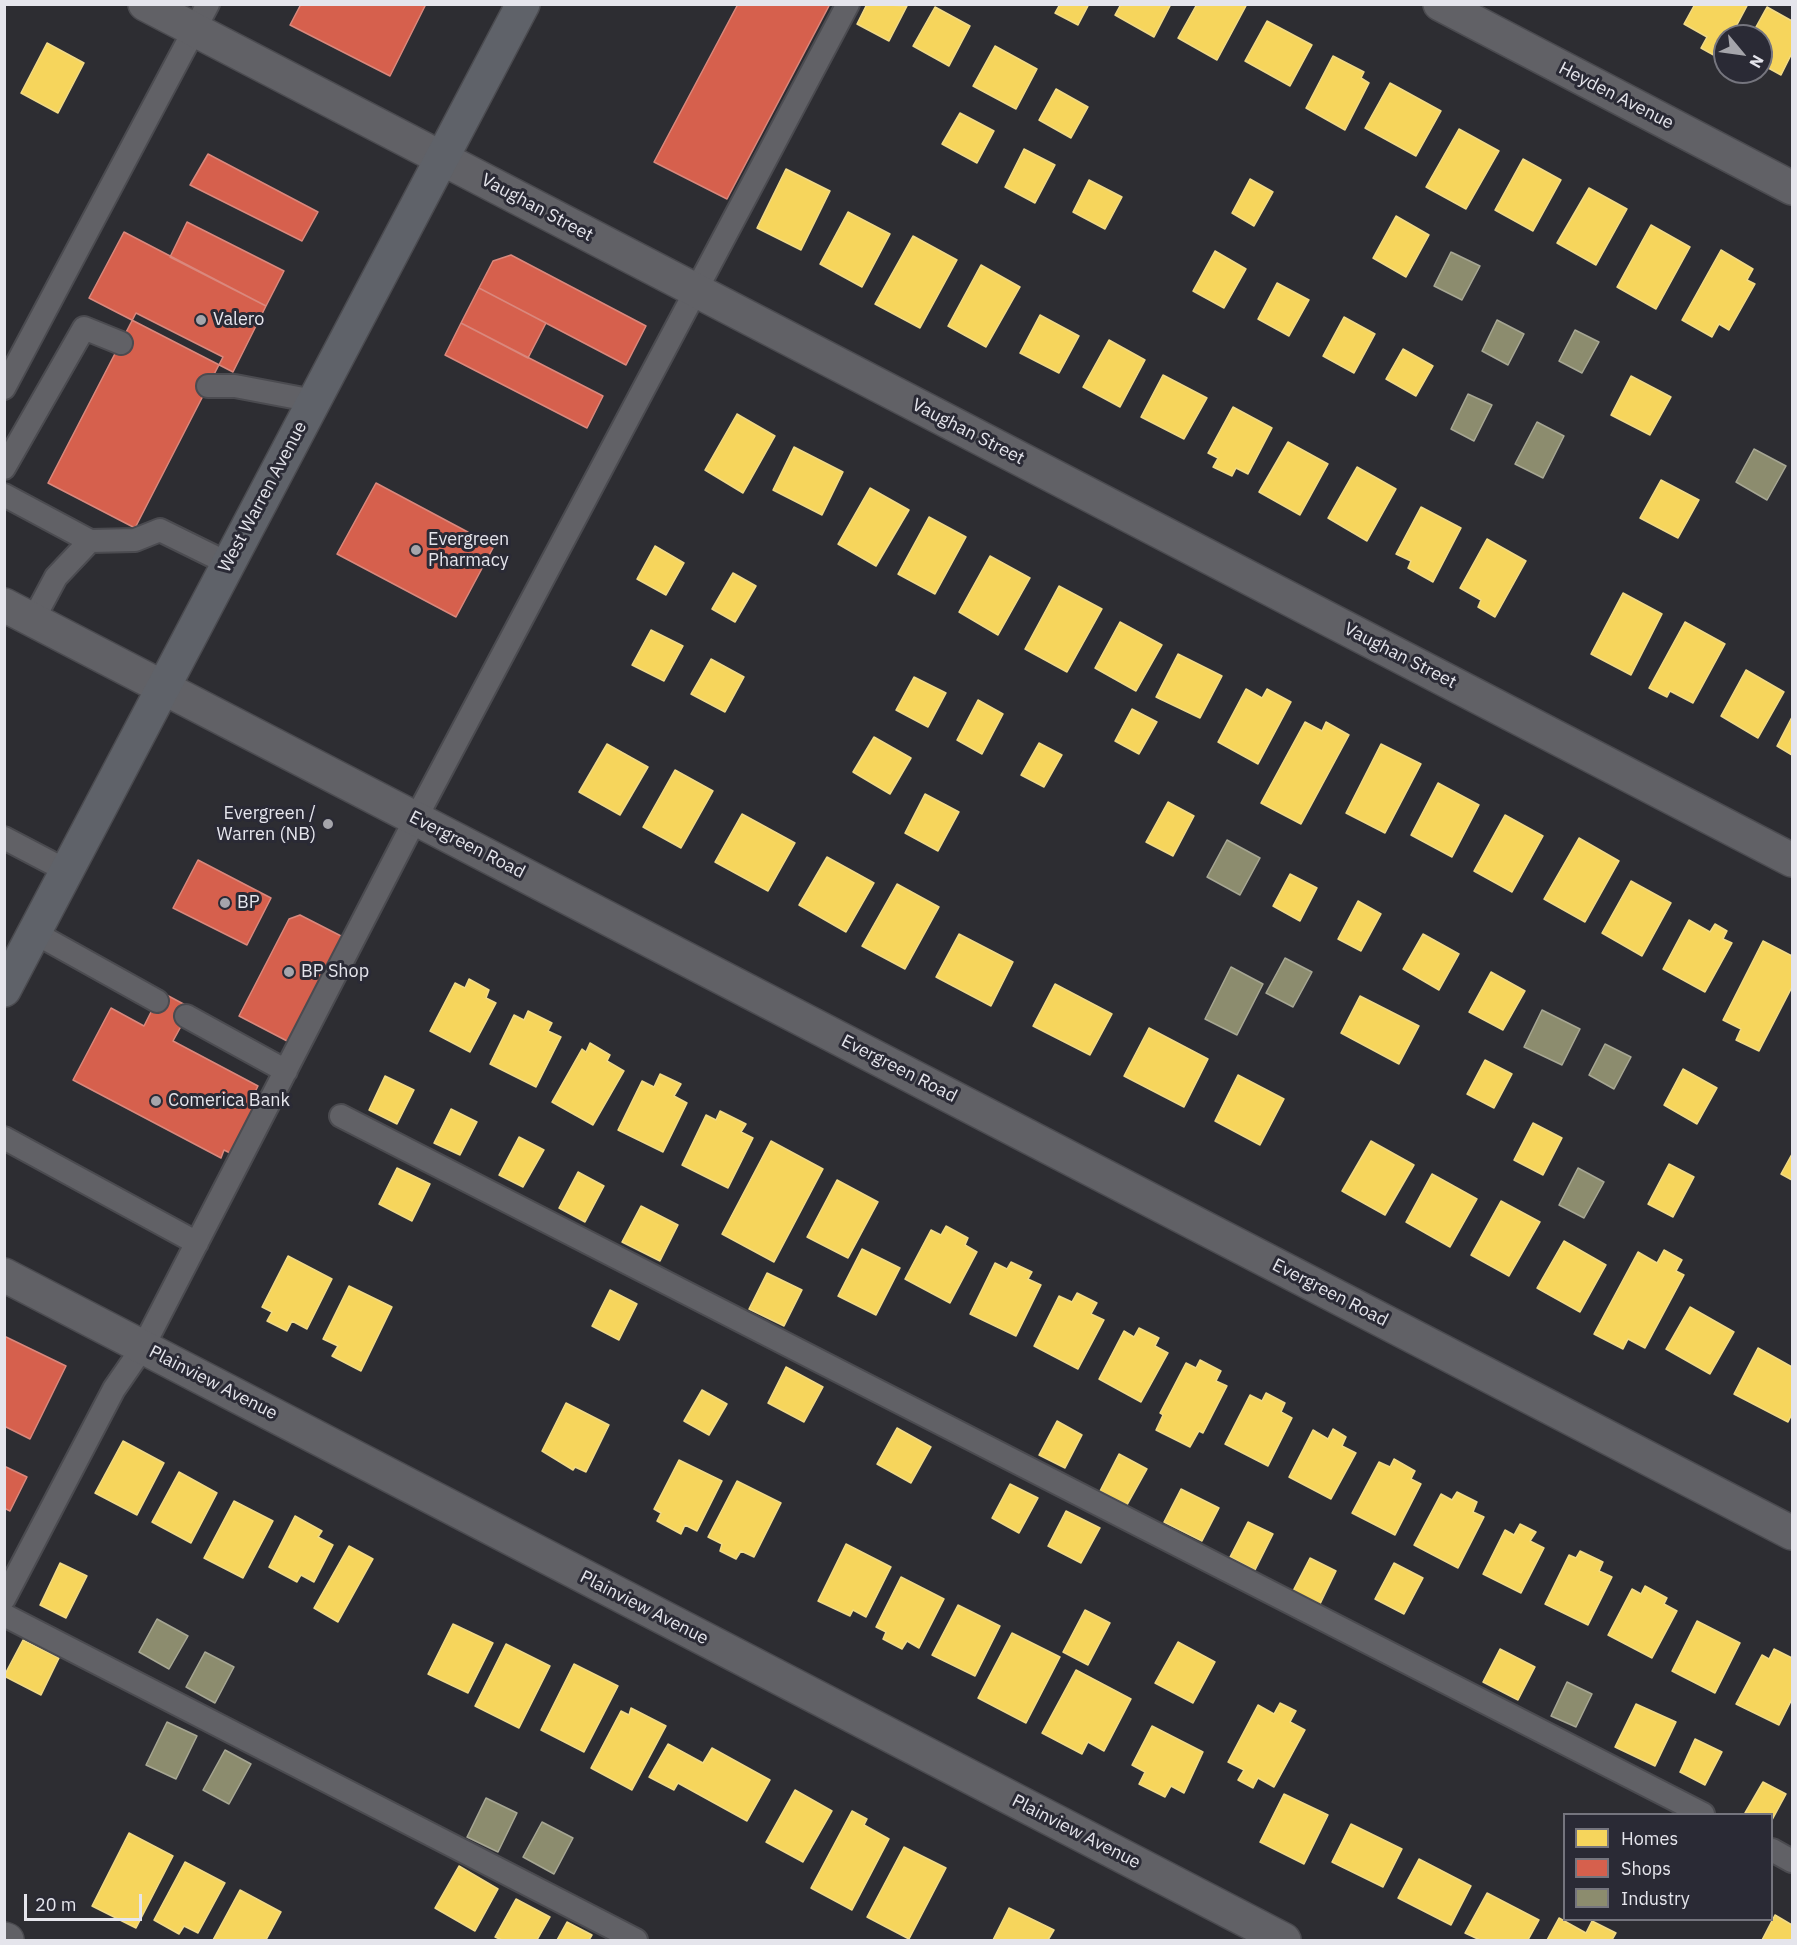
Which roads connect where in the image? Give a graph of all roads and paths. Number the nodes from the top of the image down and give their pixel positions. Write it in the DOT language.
graph roads {
  1 [pos="145,4"];
  2 [pos="522,4"];
  3 [pos="848,4"];
  4 [pos="1440,4"];
  5 [pos="201,17"];
  6 [pos="441,158"];
  7 [pos="1792,188"];
  8 [pos="695,290"];
  9 [pos="121,343"];
  10 [pos="208,386"];
  11 [pos="4,388"];
  12 [pos="314,401"];
  13 [pos="4,468"];
  14 [pos="4,495"];
  15 [pos="90,541"];
  16 [pos="229,564"];
  17 [pos="4,605"];
  18 [pos="33,620"];
  19 [pos="164,688"];
  20 [pos="416,818"];
  21 [pos="4,838"];
  22 [pos="1792,860"];
  23 [pos="67,871"];
  24 [pos="35,933"];
  25 [pos="4,990"];
  26 [pos="157,1001"];
  27 [pos="186,1017"];
  28 [pos="286,1071"];
  29 [pos="341,1116"];
  30 [pos="4,1138"];
  31 [pos="197,1243"];
  32 [pos="4,1275"];
  33 [pos="143,1347"];
  34 [pos="1792,1533"];
  35 [pos="4,1599"];
  36 [pos="4,1615"];
  37 [pos="1699,1813"];
  38 [pos="1773,1851"];
  39 [pos="1792,1861"];
  40 [pos="636,1941"];
  41 [pos="1284,1941"];
  1 -- 5 [label="street, Vaughan Street"];
  2 -- 6 [label="main road, West Warren Avenue"];
  3 -- 8 [label="lane"];
  4 -- 7 [label="street, Heyden Avenue"];
  5 -- 6 [label="street, Vaughan Street"];
  5 -- 11 [label="lane"];
  6 -- 8 [label="street, Vaughan Street"];
  6 -- 12 [label="main road, West Warren Avenue"];
  8 -- 20 [label="lane"];
  8 -- 22 [label="street, Vaughan Street"];
  9 -- 13 [label="lane"];
  10 -- 12 [label="lane"];
  12 -- 16 [label="main road, West Warren Avenue"];
  14 -- 15 [label="lane"];
  15 -- 16 [label="lane"];
  15 -- 18 [label="lane"];
  16 -- 19 [label="main road, West Warren Avenue"];
  17 -- 18 [label="street, Evergreen Road"];
  18 -- 19 [label="street, Evergreen Road"];
  19 -- 20 [label="street, Evergreen Road"];
  19 -- 23 [label="main road, West Warren Avenue"];
  20 -- 28 [label="lane"];
  20 -- 34 [label="street, Evergreen Road"];
  21 -- 23 [label="lane"];
  23 -- 24 [label="main road, West Warren Avenue"];
  24 -- 25 [label="main road, West Warren Avenue"];
  24 -- 26 [label="lane"];
  27 -- 28 [label="lane"];
  28 -- 31 [label="lane"];
  29 -- 37 [label="lane"];
  30 -- 31 [label="lane"];
  31 -- 33 [label="lane"];
  32 -- 33 [label="street, Plainview Avenue"];
  33 -- 35 [label="lane"];
  33 -- 41 [label="street, Plainview Avenue"];
  36 -- 40 [label="lane"];
  38 -- 39 [label="lane"];
}
